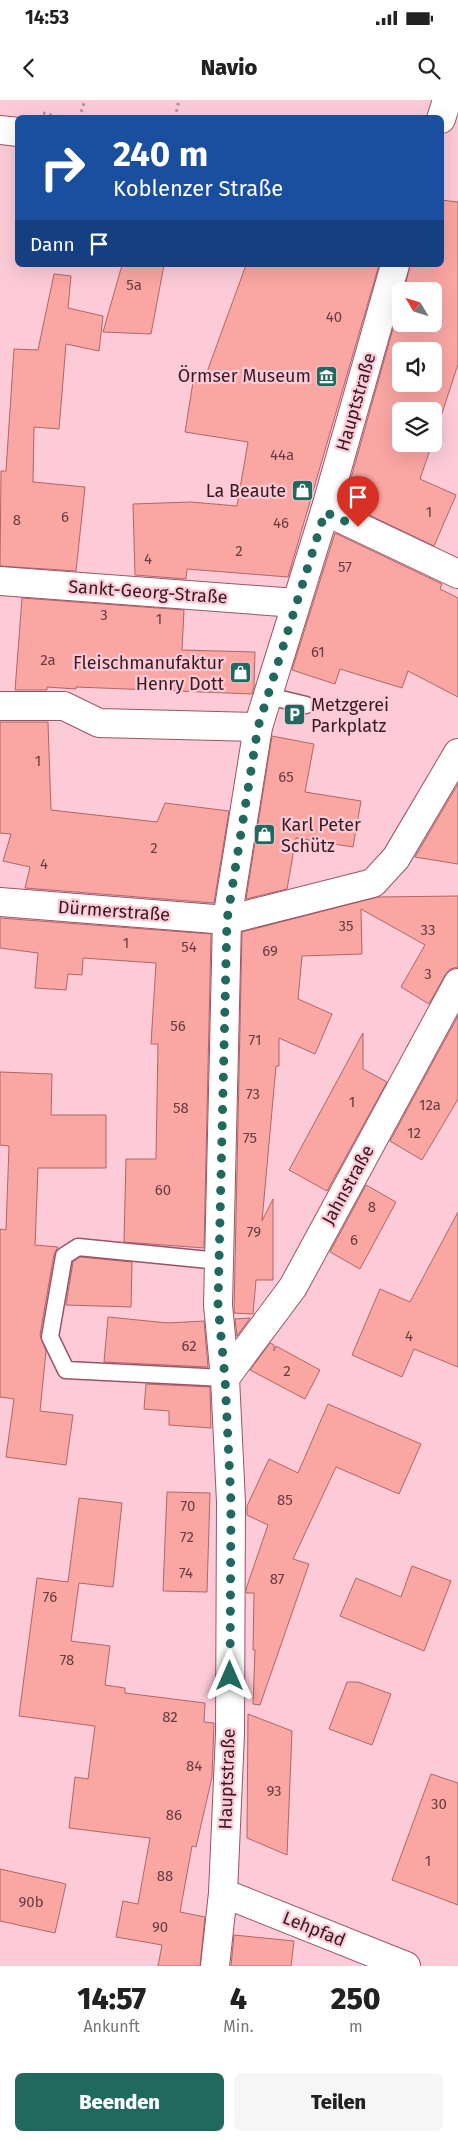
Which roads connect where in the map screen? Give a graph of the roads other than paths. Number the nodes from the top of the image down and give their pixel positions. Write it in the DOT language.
graph roads {
  1 [pos="447,100"];
  2 [pos="442,115"];
  3 [pos="0,130"];
  4 [pos="15,132"];
  5 [pos="394,267"];
  6 [pos="325,512"];
  7 [pos="458,574"];
  8 [pos="0,580"];
  9 [pos="296,603"];
  10 [pos="268,696"];
  11 [pos="0,706"];
  12 [pos="306,706"];
  13 [pos="258,727"];
  14 [pos="458,753"];
  15 [pos="0,902"];
  16 [pos="227,920"];
  17 [pos="458,983"];
  18 [pos="219,1261"];
  19 [pos="225,1378"];
  20 [pos="223,1893"];
  21 [pos="215,1966"];
  22 [pos="406,1966"];
  1 -- 2 [label="street"];
  3 -- 4 [label="street"];
  5 -- 6 [label="street, Hauptstraße"];
  6 -- 7 [label="street"];
  6 -- 9 [label="street, Hauptstraße"];
  8 -- 9 [label="street, Sankt-Georg-Straße"];
  9 -- 10 [label="street, Hauptstraße"];
  10 -- 12 [label="lane"];
  10 -- 13 [label="street, Hauptstraße"];
  11 -- 13 [label="street"];
  13 -- 16 [label="street, Hauptstraße"];
  14 -- 16 [label="street, Dürmerstraße"];
  15 -- 16 [label="street, Dürmerstraße"];
  16 -- 18 [label="street, Hauptstraße"];
  17 -- 19 [label="street, Jahnstraße"];
  18 -- 19 [label="street, Hauptstraße"];
  18 -- 19 [label="lane"];
  19 -- 20 [label="street, Hauptstraße"];
  20 -- 21 [label="street, Hauptstraße"];
  20 -- 22 [label="street, Lehpfad"];
}
